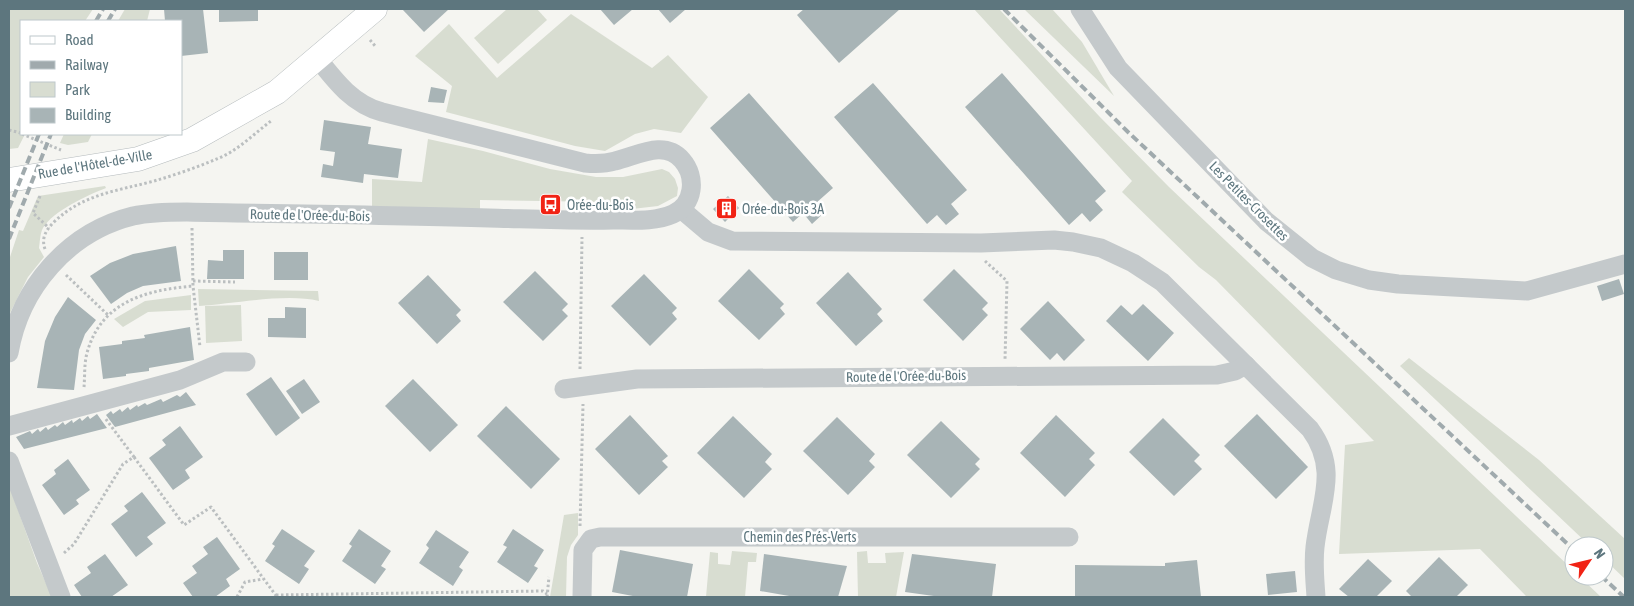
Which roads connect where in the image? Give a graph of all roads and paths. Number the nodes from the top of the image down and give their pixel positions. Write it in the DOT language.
graph roads {
  1 [pos="375,9"];
  2 [pos="1080,9"];
  3 [pos="318,59"];
  4 [pos="272,114"];
  5 [pos="24,135"];
  6 [pos="63,151"];
  7 [pos="9,180"];
  8 [pos="41,193"];
  9 [pos="682,210"];
  10 [pos="49,228"];
  11 [pos="192,233"];
  12 [pos="582,241"];
  13 [pos="982,259"];
  14 [pos="1625,264"];
  15 [pos="58,266"];
  16 [pos="193,281"];
  17 [pos="235,282"];
  18 [pos="193,286"];
  19 [pos="109,316"];
  20 [pos="1005,339"];
  21 [pos="200,347"];
  22 [pos="9,353"];
  23 [pos="246,362"];
  24 [pos="1246,365"];
  25 [pos="582,377"];
  26 [pos="85,382"];
  27 [pos="564,389"];
  28 [pos="107,420"];
  29 [pos="9,426"];
  30 [pos="134,457"];
  31 [pos="9,461"];
  32 [pos="580,522"];
  33 [pos="1069,537"];
  34 [pos="48,568"];
  35 [pos="549,578"];
  36 [pos="263,579"];
  37 [pos="277,596"];
  38 [pos="547,596"];
  39 [pos="61,597"];
  40 [pos="237,597"];
  41 [pos="582,597"];
  42 [pos="1316,597"];
  1 -- 3 [label="main road, Rue de l'Hôtel-de-Ville"];
  2 -- 14 [label="street, Les Petites-Crosettes"];
  3 -- 7 [label="main road, Rue de l'Hôtel-de-Ville"];
  3 -- 9 [label="street"];
  4 -- 10 [label="path"];
  5 -- 6 [label="path"];
  8 -- 10 [label="path"];
  9 -- 15 [label="street, Route de l'Orée-du-Bois"];
  9 -- 24 [label="street"];
  10 -- 15 [label="path"];
  11 -- 16 [label="path"];
  12 -- 25 [label="path"];
  13 -- 20 [label="path"];
  15 -- 19 [label="path"];
  15 -- 22 [label="street, Route de l'Orée-du-Bois"];
  16 -- 17 [label="path"];
  16 -- 18 [label="path"];
  18 -- 19 [label="path"];
  18 -- 21 [label="path"];
  19 -- 26 [label="path"];
  23 -- 29 [label="street"];
  24 -- 25 [label="street, Route de l'Orée-du-Bois"];
  24 -- 42 [label="street"];
  25 -- 27 [label="street, Route de l'Orée-du-Bois"];
  25 -- 32 [label="path"];
  28 -- 30 [label="path"];
  30 -- 34 [label="path"];
  30 -- 36 [label="path"];
  31 -- 34 [label="street"];
  33 -- 41 [label="street, Chemin des Prés-Verts"];
  34 -- 39 [label="street"];
  35 -- 38 [label="path"];
  36 -- 37 [label="path"];
  36 -- 40 [label="path"];
  37 -- 38 [label="path"];
}
